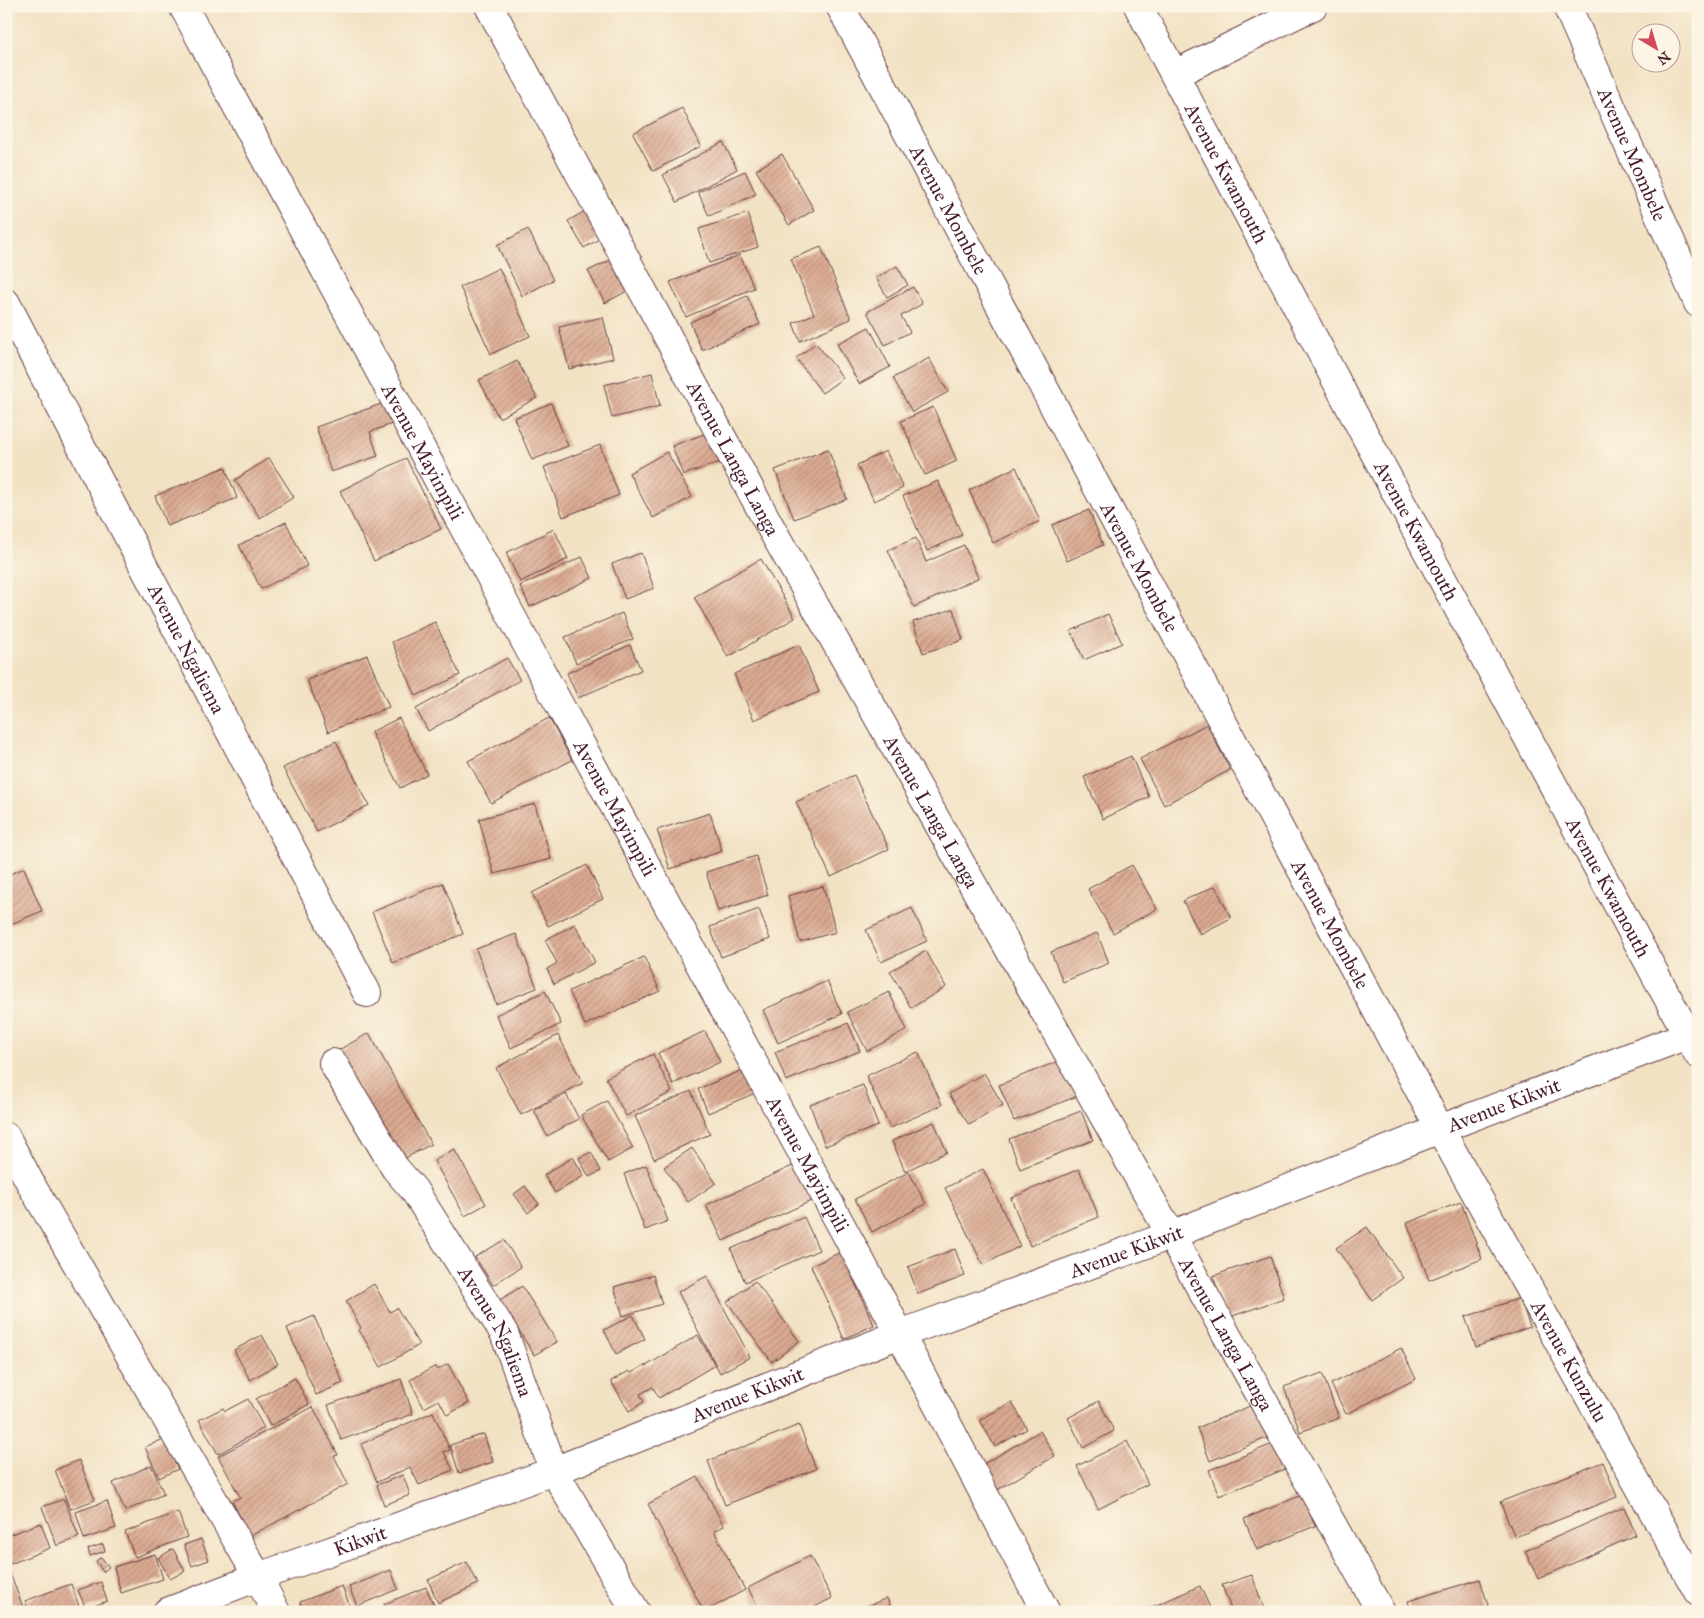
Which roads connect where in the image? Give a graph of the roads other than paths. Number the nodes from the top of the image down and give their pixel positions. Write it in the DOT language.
graph roads {
  1 [pos="183,6"];
  2 [pos="489,6"];
  3 [pos="840,6"];
  4 [pos="1138,6"];
  5 [pos="1313,6"];
  6 [pos="1567,6"];
  7 [pos="1175,74"];
  8 [pos="6,303"];
  9 [pos="1698,303"];
  10 [pos="367,993"];
  11 [pos="1694,1040"];
  12 [pos="333,1063"];
  13 [pos="1440,1129"];
  14 [pos="6,1137"];
  15 [pos="1171,1235"];
  16 [pos="900,1334"];
  17 [pos="554,1471"];
  18 [pos="258,1577"];
  19 [pos="1698,1592"];
  20 [pos="167,1612"];
  21 [pos="276,1612"];
  22 [pos="636,1612"];
  23 [pos="1046,1612"];
  24 [pos="1381,1612"];
  1 -- 16 [label="street, Avenue Mayimpili"];
  2 -- 15 [label="street, Avenue Langa Langa"];
  3 -- 13 [label="street, Avenue Mombele"];
  4 -- 7 [label="street, Avenue Kwamouth"];
  5 -- 7 [label="street"];
  6 -- 9 [label="street, Avenue Mombele"];
  7 -- 11 [label="street, Avenue Kwamouth"];
  8 -- 10 [label="street, Avenue Ngaliema"];
  11 -- 13 [label="street, Avenue Kikwit"];
  12 -- 17 [label="street, Avenue Ngaliema"];
  13 -- 15 [label="street, Avenue Kikwit"];
  13 -- 19 [label="street, Avenue Kunzulu"];
  14 -- 18 [label="street"];
  15 -- 16 [label="street, Avenue Kikwit"];
  15 -- 24 [label="street, Avenue Langa Langa"];
  16 -- 17 [label="street, Avenue Kikwit"];
  16 -- 23 [label="street, Avenue Mayimpili"];
  17 -- 18 [label="street, Kikwit"];
  17 -- 22 [label="street, Avenue Ngaliema"];
  18 -- 20 [label="street, Kikwit"];
  18 -- 21 [label="street"];
}
